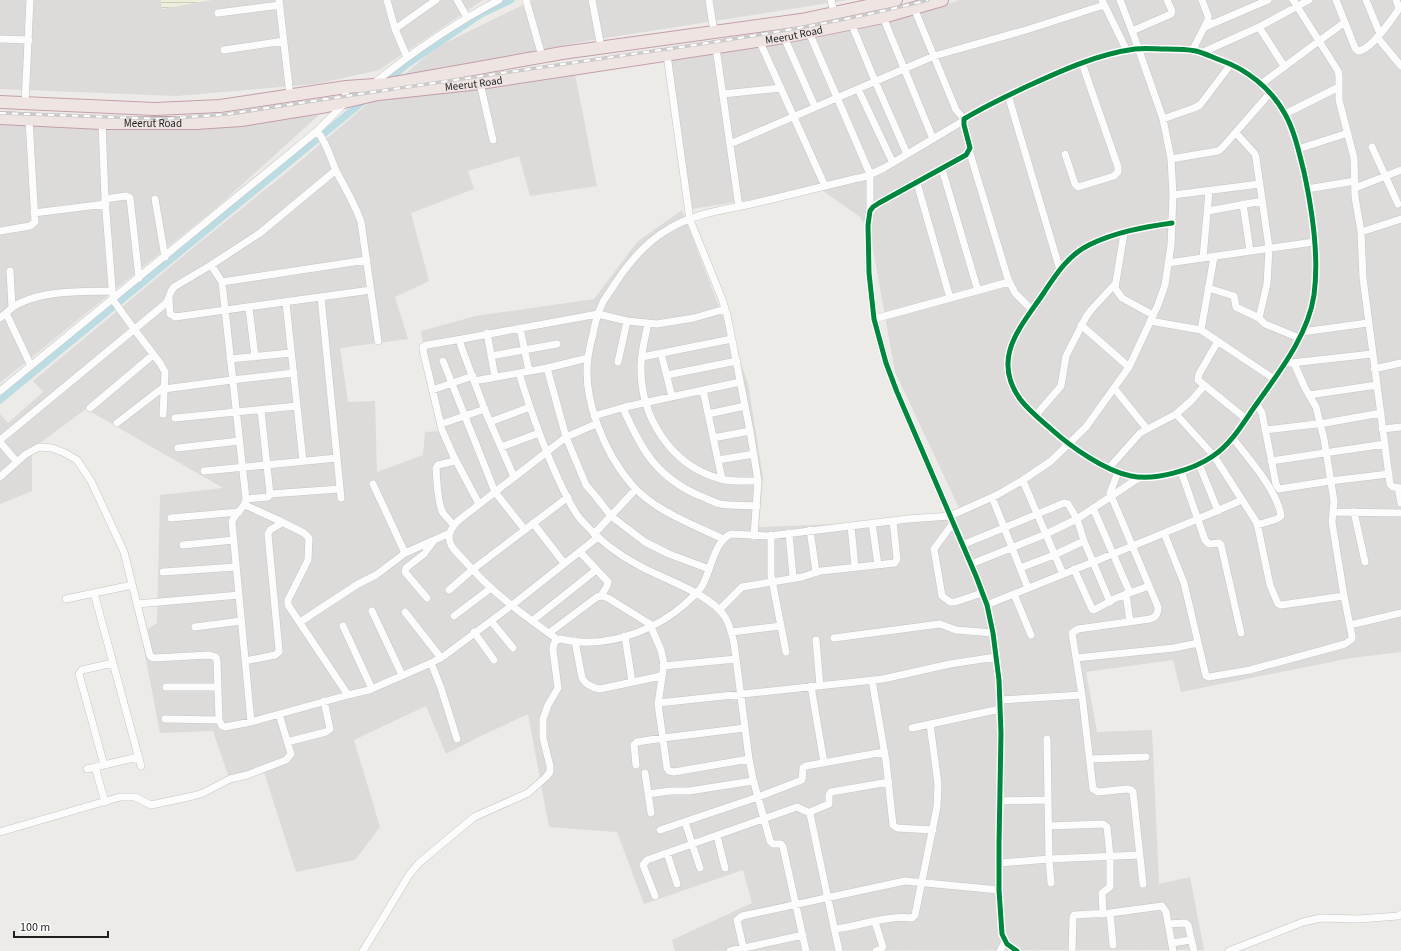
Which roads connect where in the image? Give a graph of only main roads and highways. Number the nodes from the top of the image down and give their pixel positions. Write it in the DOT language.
graph roads {
  1 [pos="896,0"];
  2 [pos="942,0"];
  3 [pos="373,89"];
  4 [pos="0,102"];
  5 [pos="0,118"];
  1 -- 3 [label="highway, Meerut Road"];
  2 -- 3 [label="highway, Meerut Road"];
  3 -- 4 [label="highway, Meerut Road"];
  3 -- 5 [label="highway, Meerut Road"];
}
